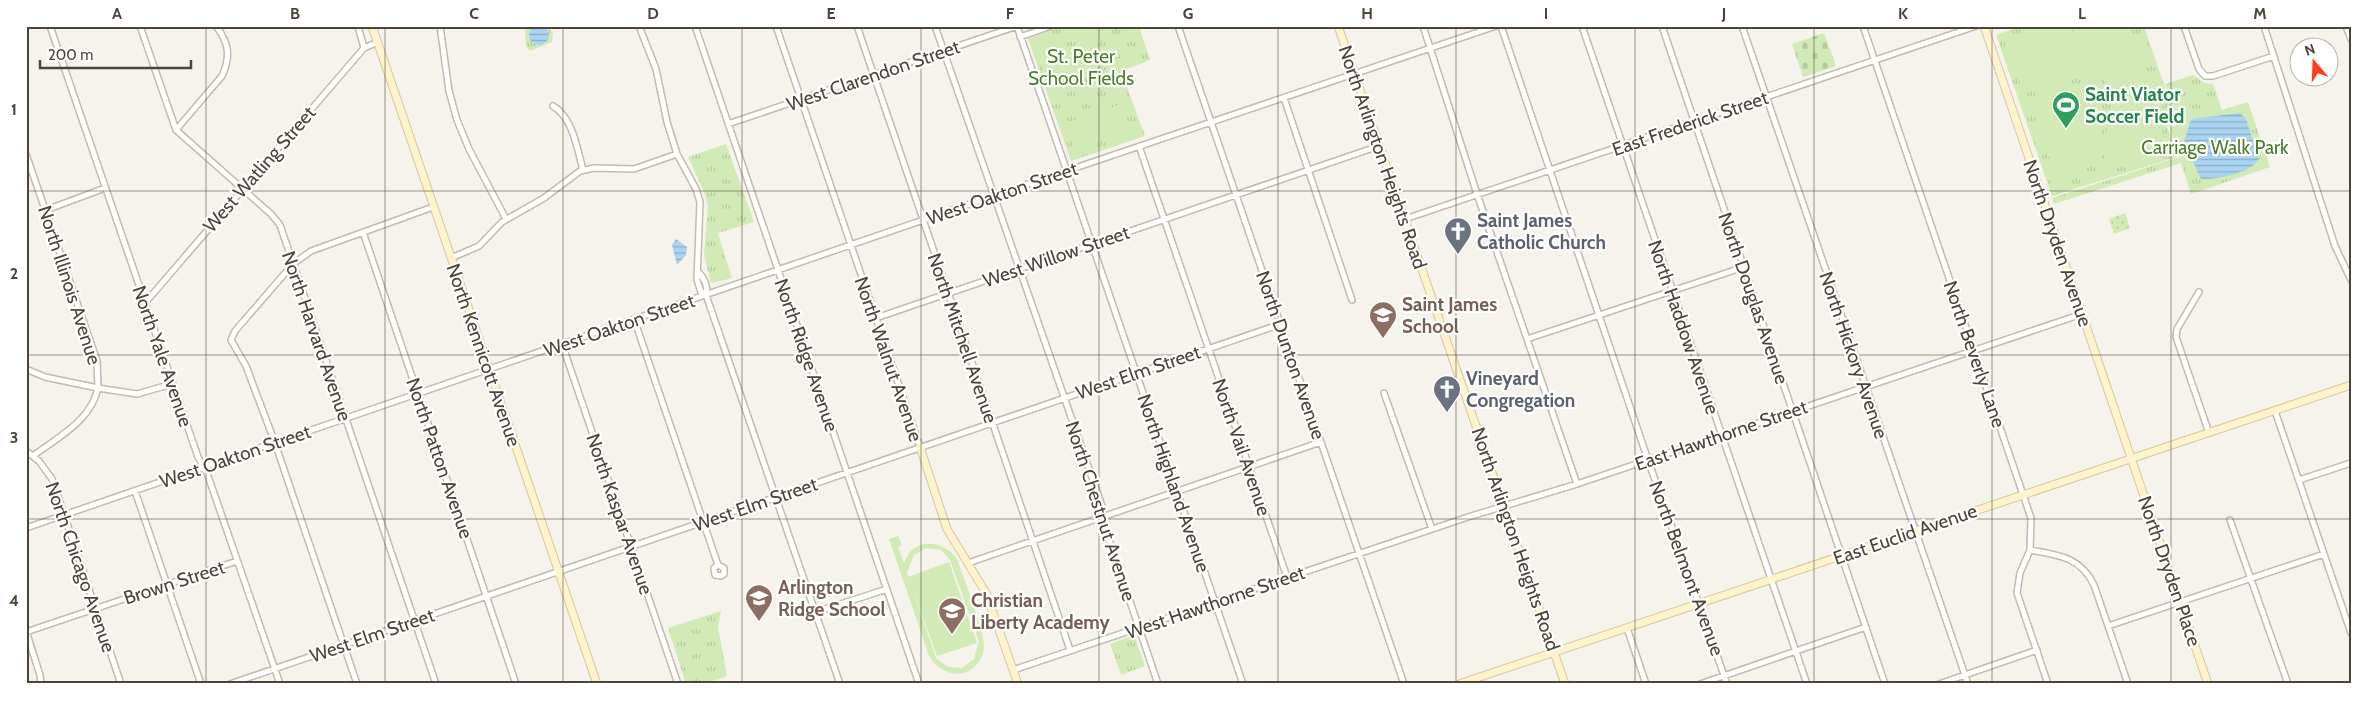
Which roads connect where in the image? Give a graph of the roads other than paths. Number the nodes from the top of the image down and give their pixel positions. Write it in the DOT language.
graph roads {
  1 [pos="50,26"];
  2 [pos="140,26"];
  3 [pos="216,26"];
  4 [pos="358,26"];
  5 [pos="372,26"];
  6 [pos="440,26"];
  7 [pos="640,26"];
  8 [pos="695,26"];
  9 [pos="776,26"];
  10 [pos="857,26"];
  11 [pos="936,26"];
  12 [pos="1017,26"];
  13 [pos="1051,26"];
  14 [pos="1178,26"];
  15 [pos="1338,26"];
  16 [pos="1423,26"];
  17 [pos="1496,26"];
  18 [pos="1501,26"];
  19 [pos="1582,26"];
  20 [pos="1662,26"];
  21 [pos="1742,26"];
  22 [pos="1863,26"];
  23 [pos="1976,26"];
  24 [pos="1984,26"];
  25 [pos="2184,26"];
  26 [pos="2264,26"];
  27 [pos="2346,26"];
  28 [pos="1020,36"];
  29 [pos="2351,39"];
  30 [pos="378,42"];
  31 [pos="364,48"];
  32 [pos="1429,48"];
  33 [pos="944,51"];
  34 [pos="2274,56"];
  35 [pos="1875,60"];
  36 [pos="1354,74"];
  37 [pos="873,75"];
  38 [pos="1284,98"];
  39 [pos="1767,98"];
  40 [pos="802,100"];
  41 [pos="553,106"];
  42 [pos="1695,122"];
  43 [pos="1211,123"];
  44 [pos="728,124"];
  45 [pos="176,130"];
  46 [pos="1139,146"];
  47 [pos="1379,146"];
  48 [pos="1622,146"];
  49 [pos="26,154"];
  50 [pos="677,154"];
  51 [pos="583,170"];
  52 [pos="1066,170"];
  53 [pos="1308,170"];
  54 [pos="1550,170"];
  55 [pos="105,188"];
  56 [pos="242,189"];
  57 [pos="1236,194"];
  58 [pos="1477,194"];
  59 [pos="994,196"];
  60 [pos="433,208"];
  61 [pos="46,210"];
  62 [pos="506,219"];
  63 [pos="1164,219"];
  64 [pos="1405,219"];
  65 [pos="924,221"];
  66 [pos="363,232"];
  67 [pos="1092,244"];
  68 [pos="850,245"];
  69 [pos="451,258"];
  70 [pos="293,264"];
  71 [pos="1744,267"];
  72 [pos="1020,269"];
  73 [pos="778,270"];
  74 [pos="2351,280"];
  75 [pos="1671,291"];
  76 [pos="2199,292"];
  77 [pos="948,294"];
  78 [pos="706,295"];
  79 [pos="1352,300"];
  80 [pos="145,303"];
  81 [pos="2082,314"];
  82 [pos="1599,316"];
  83 [pos="876,318"];
  84 [pos="634,319"];
  85 [pos="1281,324"];
  86 [pos="1527,339"];
  87 [pos="562,344"];
  88 [pos="1208,349"];
  89 [pos="1974,351"];
  90 [pos="26,369"];
  91 [pos="490,369"];
  92 [pos="1136,373"];
  93 [pos="172,384"];
  94 [pos="2351,385"];
  95 [pos="1865,387"];
  96 [pos="98,388"];
  97 [pos="418,393"];
  98 [pos="1384,393"];
  99 [pos="1064,398"];
  100 [pos="2275,410"];
  101 [pos="1792,411"];
  102 [pos="345,417"];
  103 [pos="992,423"];
  104 [pos="2209,433"];
  105 [pos="1721,435"];
  106 [pos="1321,442"];
  107 [pos="275,443"];
  108 [pos="920,447"];
  109 [pos="26,451"];
  110 [pos="33,456"];
  111 [pos="2132,459"];
  112 [pos="1648,460"];
  113 [pos="2351,463"];
  114 [pos="1249,466"];
  115 [pos="204,468"];
  116 [pos="847,472"];
  117 [pos="2299,480"];
  118 [pos="1577,484"];
  119 [pos="1176,490"];
  120 [pos="135,491"];
  121 [pos="2023,495"];
  122 [pos="776,497"];
  123 [pos="1504,505"];
  124 [pos="65,515"];
  125 [pos="1103,516"];
  126 [pos="2230,520"];
  127 [pos="703,522"];
  128 [pos="26,528"];
  129 [pos="1432,529"];
  130 [pos="1915,530"];
  131 [pos="1032,540"];
  132 [pos="632,546"];
  133 [pos="2030,550"];
  134 [pos="1359,553"];
  135 [pos="2324,554"];
  136 [pos="1842,555"];
  137 [pos="237,561"];
  138 [pos="968,563"];
  139 [pos="718,565"];
  140 [pos="558,572"];
  141 [pos="1287,577"];
  142 [pos="2251,578"];
  143 [pos="1771,579"];
  144 [pos="166,585"];
  145 [pos="887,589"];
  146 [pos="487,597"];
  147 [pos="1214,602"];
  148 [pos="2180,602"];
  149 [pos="1700,603"];
  150 [pos="96,607"];
  151 [pos="816,612"];
  152 [pos="414,620"];
  153 [pos="2108,626"];
  154 [pos="1139,627"];
  155 [pos="1866,627"];
  156 [pos="1627,628"];
  157 [pos="26,632"];
  158 [pos="2351,633"];
  159 [pos="343,644"];
  160 [pos="1070,650"];
  161 [pos="2037,650"];
  162 [pos="1796,651"];
  163 [pos="1555,652"];
  164 [pos="274,669"];
  165 [pos="1013,670"];
  166 [pos="1724,675"];
  167 [pos="1965,675"];
  168 [pos="41,684"];
  169 [pos="122,684"];
  170 [pos="201,684"];
  171 [pos="230,684"];
  172 [pos="280,684"];
  173 [pos="357,684"];
  174 [pos="436,684"];
  175 [pos="516,684"];
  176 [pos="597,684"];
  177 [pos="678,684"];
  178 [pos="840,684"];
  179 [pos="919,684"];
  180 [pos="1018,684"];
  181 [pos="1158,684"];
  182 [pos="1243,684"];
  183 [pos="1404,684"];
  184 [pos="1459,684"];
  185 [pos="1565,684"];
  186 [pos="1646,684"];
  187 [pos="1700,684"];
  188 [pos="1727,684"];
  189 [pos="1807,684"];
  190 [pos="1885,684"];
  191 [pos="1939,684"];
  192 [pos="1968,684"];
  193 [pos="2048,684"];
  194 [pos="2128,684"];
  195 [pos="2208,684"];
  196 [pos="2288,684"];
  1 -- 55 [label="street, North Yale Avenue"];
  2 -- 45 [label="street, North Harvard Avenue"];
  3 -- 45 [label="street"];
  4 -- 31 [label="street"];
  5 -- 30 [label="street, North Kennicott Avenue"];
  6 -- 62 [label="street"];
  7 -- 50 [label="street"];
  8 -- 44 [label="street, North Ridge Avenue"];
  9 -- 40 [label="street, North Walnut Avenue"];
  10 -- 37 [label="street, North Mitchell Avenue"];
  11 -- 33 [label="street, North Chestnut Avenue"];
  12 -- 28 [label="street, North Highland Avenue"];
  12 -- 33 [label="street, West Clarendon Street"];
  13 -- 28 [label="street"];
  14 -- 43 [label="street, North Dunton Avenue"];
  15 -- 36 [label="street, North Arlington Heights Road"];
  16 -- 32 [label="street"];
  17 -- 32 [label="street, West Oakton Street"];
  18 -- 54 [label="street, North Belmont Avenue"];
  19 -- 48 [label="street, North Haddow Avenue"];
  20 -- 42 [label="street, North Douglas Avenue"];
  21 -- 39 [label="street, North Hickory Avenue"];
  22 -- 35 [label="street, North Beverly Lane"];
  23 -- 35 [label="street, East Frederick Street"];
  24 -- 81 [label="street, North Dryden Avenue"];
  25 -- 34 [label="street"];
  26 -- 34 [label="street"];
  27 -- 29 [label="street"];
  28 -- 52 [label="street, North Highland Avenue"];
  30 -- 31 [label="street, West Watling Street"];
  30 -- 60 [label="street, North Kennicott Avenue"];
  31 -- 56 [label="street, West Watling Street"];
  32 -- 36 [label="street, West Oakton Street"];
  32 -- 58 [label="street"];
  33 -- 37 [label="street, West Clarendon Street"];
  33 -- 59 [label="street, North Chestnut Avenue"];
  34 -- 74 [label="street"];
  35 -- 39 [label="street, East Frederick Street"];
  35 -- 89 [label="street, North Beverly Lane"];
  36 -- 38 [label="street, West Oakton Street"];
  36 -- 47 [label="street, North Arlington Heights Road"];
  37 -- 40 [label="street, West Clarendon Street"];
  37 -- 65 [label="street, North Mitchell Avenue"];
  38 -- 43 [label="street, West Oakton Street"];
  38 -- 53 [label="street"];
  39 -- 42 [label="street, East Frederick Street"];
  39 -- 95 [label="street, North Hickory Avenue"];
  40 -- 44 [label="street, West Clarendon Street"];
  40 -- 68 [label="street, North Walnut Avenue"];
  41 -- 51 [label="street"];
  42 -- 48 [label="street, East Frederick Street"];
  42 -- 71 [label="street, North Douglas Avenue"];
  43 -- 46 [label="street, West Oakton Street"];
  43 -- 57 [label="street, North Dunton Avenue"];
  44 -- 73 [label="street, North Ridge Avenue"];
  45 -- 56 [label="street, North Harvard Avenue"];
  46 -- 52 [label="street, West Oakton Street"];
  46 -- 63 [label="street, North Vail Avenue"];
  47 -- 53 [label="street, West Willow Street"];
  47 -- 64 [label="street, North Arlington Heights Road"];
  48 -- 54 [label="street, East Frederick Street"];
  48 -- 75 [label="street, North Haddow Avenue"];
  49 -- 61 [label="street, North Illinois Avenue"];
  50 -- 51 [label="street"];
  50 -- 78 [label="street"];
  51 -- 62 [label="street"];
  52 -- 59 [label="street, West Oakton Street"];
  52 -- 67 [label="street, North Highland Avenue"];
  53 -- 57 [label="street, West Willow Street"];
  53 -- 79 [label="street"];
  54 -- 58 [label="street, East Frederick Street"];
  54 -- 82 [label="street, North Belmont Avenue"];
  55 -- 61 [label="street"];
  55 -- 80 [label="street, North Yale Avenue"];
  56 -- 70 [label="street, North Harvard Avenue"];
  56 -- 80 [label="street, West Watling Street"];
  57 -- 63 [label="street, West Willow Street"];
  57 -- 85 [label="street, North Dunton Avenue"];
  58 -- 64 [label="street, East Frederick Street"];
  58 -- 86 [label="street"];
  59 -- 65 [label="street, West Oakton Street"];
  59 -- 72 [label="street, North Chestnut Avenue"];
  60 -- 66 [label="street"];
  60 -- 69 [label="street, North Kennicott Avenue"];
  61 -- 96 [label="street, North Illinois Avenue"];
  62 -- 69 [label="street"];
  63 -- 67 [label="street, West Willow Street"];
  63 -- 88 [label="street, North Vail Avenue"];
  64 -- 123 [label="street, North Arlington Heights Road"];
  65 -- 68 [label="street, West Oakton Street"];
  65 -- 77 [label="street, North Mitchell Avenue"];
  66 -- 70 [label="street"];
  66 -- 97 [label="street, North Patton Avenue"];
  67 -- 72 [label="street, West Willow Street"];
  67 -- 92 [label="street, North Highland Avenue"];
  68 -- 73 [label="street, West Oakton Street"];
  68 -- 83 [label="street, North Walnut Avenue"];
  69 -- 91 [label="street, North Kennicott Avenue"];
  70 -- 102 [label="street, North Harvard Avenue"];
  70 -- 107 [label="street"];
  71 -- 75 [label="street"];
  71 -- 101 [label="street, North Douglas Avenue"];
  72 -- 77 [label="street, West Willow Street"];
  72 -- 99 [label="street, North Chestnut Avenue"];
  73 -- 78 [label="street, West Oakton Street"];
  73 -- 116 [label="street, North Ridge Avenue"];
  75 -- 82 [label="street"];
  75 -- 105 [label="street, North Haddow Avenue"];
  76 -- 104 [label="street"];
  77 -- 83 [label="street, West Willow Street"];
  77 -- 103 [label="street, North Mitchell Avenue"];
  78 -- 84 [label="street, West Oakton Street"];
  78 -- 122 [label="street"];
  80 -- 93 [label="street, North Yale Avenue"];
  81 -- 89 [label="street, East Hawthorne Street"];
  81 -- 111 [label="street, North Dryden Avenue"];
  82 -- 86 [label="street"];
  82 -- 112 [label="street, North Belmont Avenue"];
  83 -- 108 [label="street, North Walnut Avenue"];
  84 -- 87 [label="street, West Oakton Street"];
  84 -- 127 [label="street"];
  85 -- 88 [label="street, West Elm Street"];
  85 -- 106 [label="street, North Dunton Avenue"];
  86 -- 118 [label="street"];
  87 -- 91 [label="street, West Oakton Street"];
  87 -- 132 [label="street, North Kaspar Avenue"];
  88 -- 92 [label="street, West Elm Street"];
  88 -- 114 [label="street, North Vail Avenue"];
  89 -- 95 [label="street, East Hawthorne Street"];
  89 -- 121 [label="street, North Beverly Lane"];
  90 -- 96 [label="street"];
  91 -- 97 [label="street, West Oakton Street"];
  91 -- 140 [label="street, North Kennicott Avenue"];
  92 -- 99 [label="street, West Elm Street"];
  92 -- 119 [label="street, North Highland Avenue"];
  93 -- 96 [label="street"];
  93 -- 115 [label="street, North Yale Avenue"];
  94 -- 100 [label="street, East Euclid Avenue"];
  95 -- 101 [label="street, East Hawthorne Street"];
  95 -- 130 [label="street, North Hickory Avenue"];
  96 -- 110 [label="street"];
  97 -- 102 [label="street, West Oakton Street"];
  97 -- 146 [label="street, North Patton Avenue"];
  98 -- 129 [label="street"];
  99 -- 103 [label="street, West Elm Street"];
  99 -- 125 [label="street, North Chestnut Avenue"];
  100 -- 104 [label="street, East Euclid Avenue"];
  100 -- 117 [label="street"];
  101 -- 105 [label="street, East Hawthorne Street"];
  101 -- 136 [label="street, North Douglas Avenue"];
  102 -- 107 [label="street, West Oakton Street"];
  102 -- 152 [label="street, North Harvard Avenue"];
  103 -- 108 [label="street, West Elm Street"];
  103 -- 131 [label="street, North Mitchell Avenue"];
  104 -- 111 [label="street, East Euclid Avenue"];
  105 -- 112 [label="street, East Hawthorne Street"];
  105 -- 143 [label="street, North Haddow Avenue"];
  106 -- 114 [label="street"];
  106 -- 134 [label="street, North Dunton Avenue"];
  107 -- 115 [label="street, West Oakton Street"];
  107 -- 159 [label="street"];
  108 -- 116 [label="street, West Elm Street"];
  108 -- 138 [label="street, North Walnut Avenue"];
  109 -- 110 [label="street, North Chicago Avenue"];
  110 -- 124 [label="street, North Chicago Avenue"];
  111 -- 121 [label="street, East Euclid Avenue"];
  111 -- 148 [label="street, North Dryden Place"];
  112 -- 118 [label="street, East Hawthorne Street"];
  112 -- 149 [label="street, North Belmont Avenue"];
  113 -- 117 [label="street"];
  114 -- 119 [label="street"];
  114 -- 141 [label="street, North Vail Avenue"];
  115 -- 120 [label="street, West Oakton Street"];
  115 -- 137 [label="street, North Yale Avenue"];
  116 -- 122 [label="street, West Elm Street"];
  116 -- 145 [label="street, North Ridge Avenue"];
  117 -- 135 [label="street"];
  118 -- 123 [label="street, East Hawthorne Street"];
  119 -- 125 [label="street"];
  119 -- 147 [label="street, North Highland Avenue"];
  120 -- 124 [label="street, West Oakton Street"];
  120 -- 144 [label="street"];
  121 -- 130 [label="street, East Euclid Avenue"];
  121 -- 133 [label="street, North Beverly Lane"];
  122 -- 127 [label="street, West Elm Street"];
  122 -- 151 [label="street"];
  123 -- 129 [label="street, East Hawthorne Street"];
  123 -- 163 [label="street, North Arlington Heights Road"];
  124 -- 128 [label="street, West Oakton Street"];
  124 -- 150 [label="street, North Chicago Avenue"];
  125 -- 131 [label="street"];
  125 -- 154 [label="street, North Chestnut Avenue"];
  126 -- 142 [label="street"];
  127 -- 132 [label="street, West Elm Street"];
  127 -- 139 [label="street"];
  129 -- 134 [label="street, East Hawthorne Street"];
  130 -- 136 [label="street, East Euclid Avenue"];
  130 -- 167 [label="street, North Hickory Avenue"];
  131 -- 138 [label="street"];
  131 -- 160 [label="street, North Mitchell Avenue"];
  132 -- 140 [label="street, West Elm Street"];
  132 -- 177 [label="street, North Kaspar Avenue"];
  133 -- 153 [label="street"];
  133 -- 161 [label="street, North Beverly Lane"];
  134 -- 141 [label="street, West Hawthorne Street"];
  134 -- 183 [label="street, North Dunton Avenue"];
  135 -- 142 [label="street"];
  135 -- 158 [label="street"];
  136 -- 143 [label="street, East Euclid Avenue"];
  136 -- 155 [label="street, North Douglas Avenue"];
  137 -- 144 [label="street, Brown Street"];
  137 -- 164 [label="street, North Yale Avenue"];
  138 -- 165 [label="street, North Walnut Avenue"];
  140 -- 146 [label="street, West Elm Street"];
  140 -- 176 [label="street, North Kennicott Avenue"];
  141 -- 147 [label="street, West Hawthorne Street"];
  142 -- 148 [label="street"];
  142 -- 196 [label="street"];
  143 -- 149 [label="street, East Euclid Avenue"];
  143 -- 162 [label="street, North Haddow Avenue"];
  144 -- 150 [label="street, Brown Street"];
  144 -- 170 [label="street"];
  145 -- 151 [label="street"];
  145 -- 179 [label="street, North Ridge Avenue"];
  146 -- 152 [label="street, West Elm Street"];
  146 -- 175 [label="street, North Patton Avenue"];
  147 -- 154 [label="street, West Hawthorne Street"];
  147 -- 182 [label="street, North Highland Avenue"];
  148 -- 153 [label="street"];
  148 -- 195 [label="street, North Dryden Place"];
  149 -- 156 [label="street, East Euclid Avenue"];
  149 -- 166 [label="street, North Belmont Avenue"];
  150 -- 157 [label="street, Brown Street"];
  150 -- 169 [label="street, North Chicago Avenue"];
  151 -- 178 [label="street"];
  152 -- 159 [label="street, West Elm Street"];
  152 -- 174 [label="street, North Harvard Avenue"];
  153 -- 194 [label="street"];
  154 -- 160 [label="street, West Hawthorne Street"];
  154 -- 181 [label="street, North Chestnut Avenue"];
  155 -- 162 [label="street"];
  155 -- 190 [label="street, North Douglas Avenue"];
  156 -- 163 [label="street, East Euclid Avenue"];
  156 -- 186 [label="street"];
  157 -- 168 [label="street"];
  159 -- 164 [label="street, West Elm Street"];
  159 -- 173 [label="street"];
  160 -- 165 [label="street, West Hawthorne Street"];
  161 -- 167 [label="street"];
  161 -- 193 [label="street, North Beverly Lane"];
  162 -- 166 [label="street"];
  162 -- 189 [label="street, North Haddow Avenue"];
  163 -- 184 [label="street, East Euclid Avenue"];
  163 -- 185 [label="street, North Arlington Heights Road"];
  164 -- 171 [label="street, West Elm Street"];
  164 -- 172 [label="street, North Yale Avenue"];
  165 -- 180 [label="street, North Walnut Avenue"];
  166 -- 187 [label="street"];
  166 -- 188 [label="street, North Belmont Avenue"];
  167 -- 191 [label="street"];
  167 -- 192 [label="street, North Hickory Avenue"];
}
